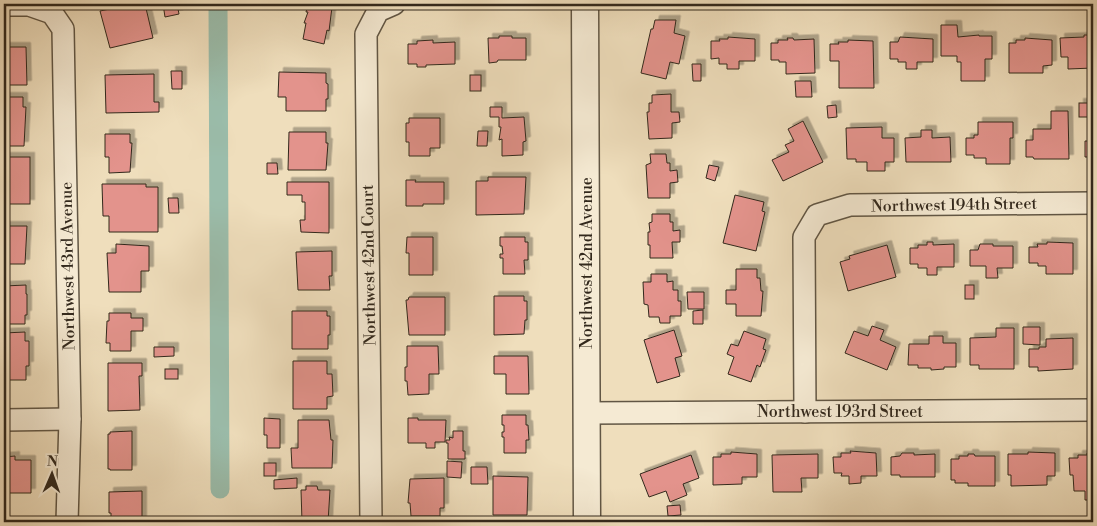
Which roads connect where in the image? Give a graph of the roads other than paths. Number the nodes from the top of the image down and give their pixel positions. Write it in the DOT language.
graph roads {
  1 [pos="585,4"];
  2 [pos="4,5"];
  3 [pos="386,7"];
  4 [pos="1093,203"];
  5 [pos="1093,410"];
  6 [pos="805,412"];
  7 [pos="586,413"];
  8 [pos="70,419"];
  9 [pos="4,420"];
  10 [pos="68,522"];
  11 [pos="371,522"];
  12 [pos="587,522"];
  1 -- 7 [label="street, Northwest 42nd Avenue"];
  2 -- 8 [label="street, Northwest 43rd Avenue"];
  3 -- 11 [label="street, Northwest 42nd Court"];
  4 -- 6 [label="street, Northwest 194th Street"];
  5 -- 6 [label="street, Northwest 193rd Street"];
  6 -- 7 [label="street, Northwest 193rd Street"];
  7 -- 12 [label="street, Northwest 42nd Avenue"];
  8 -- 9 [label="street"];
  8 -- 10 [label="street, Northwest 43rd Avenue"];
}
